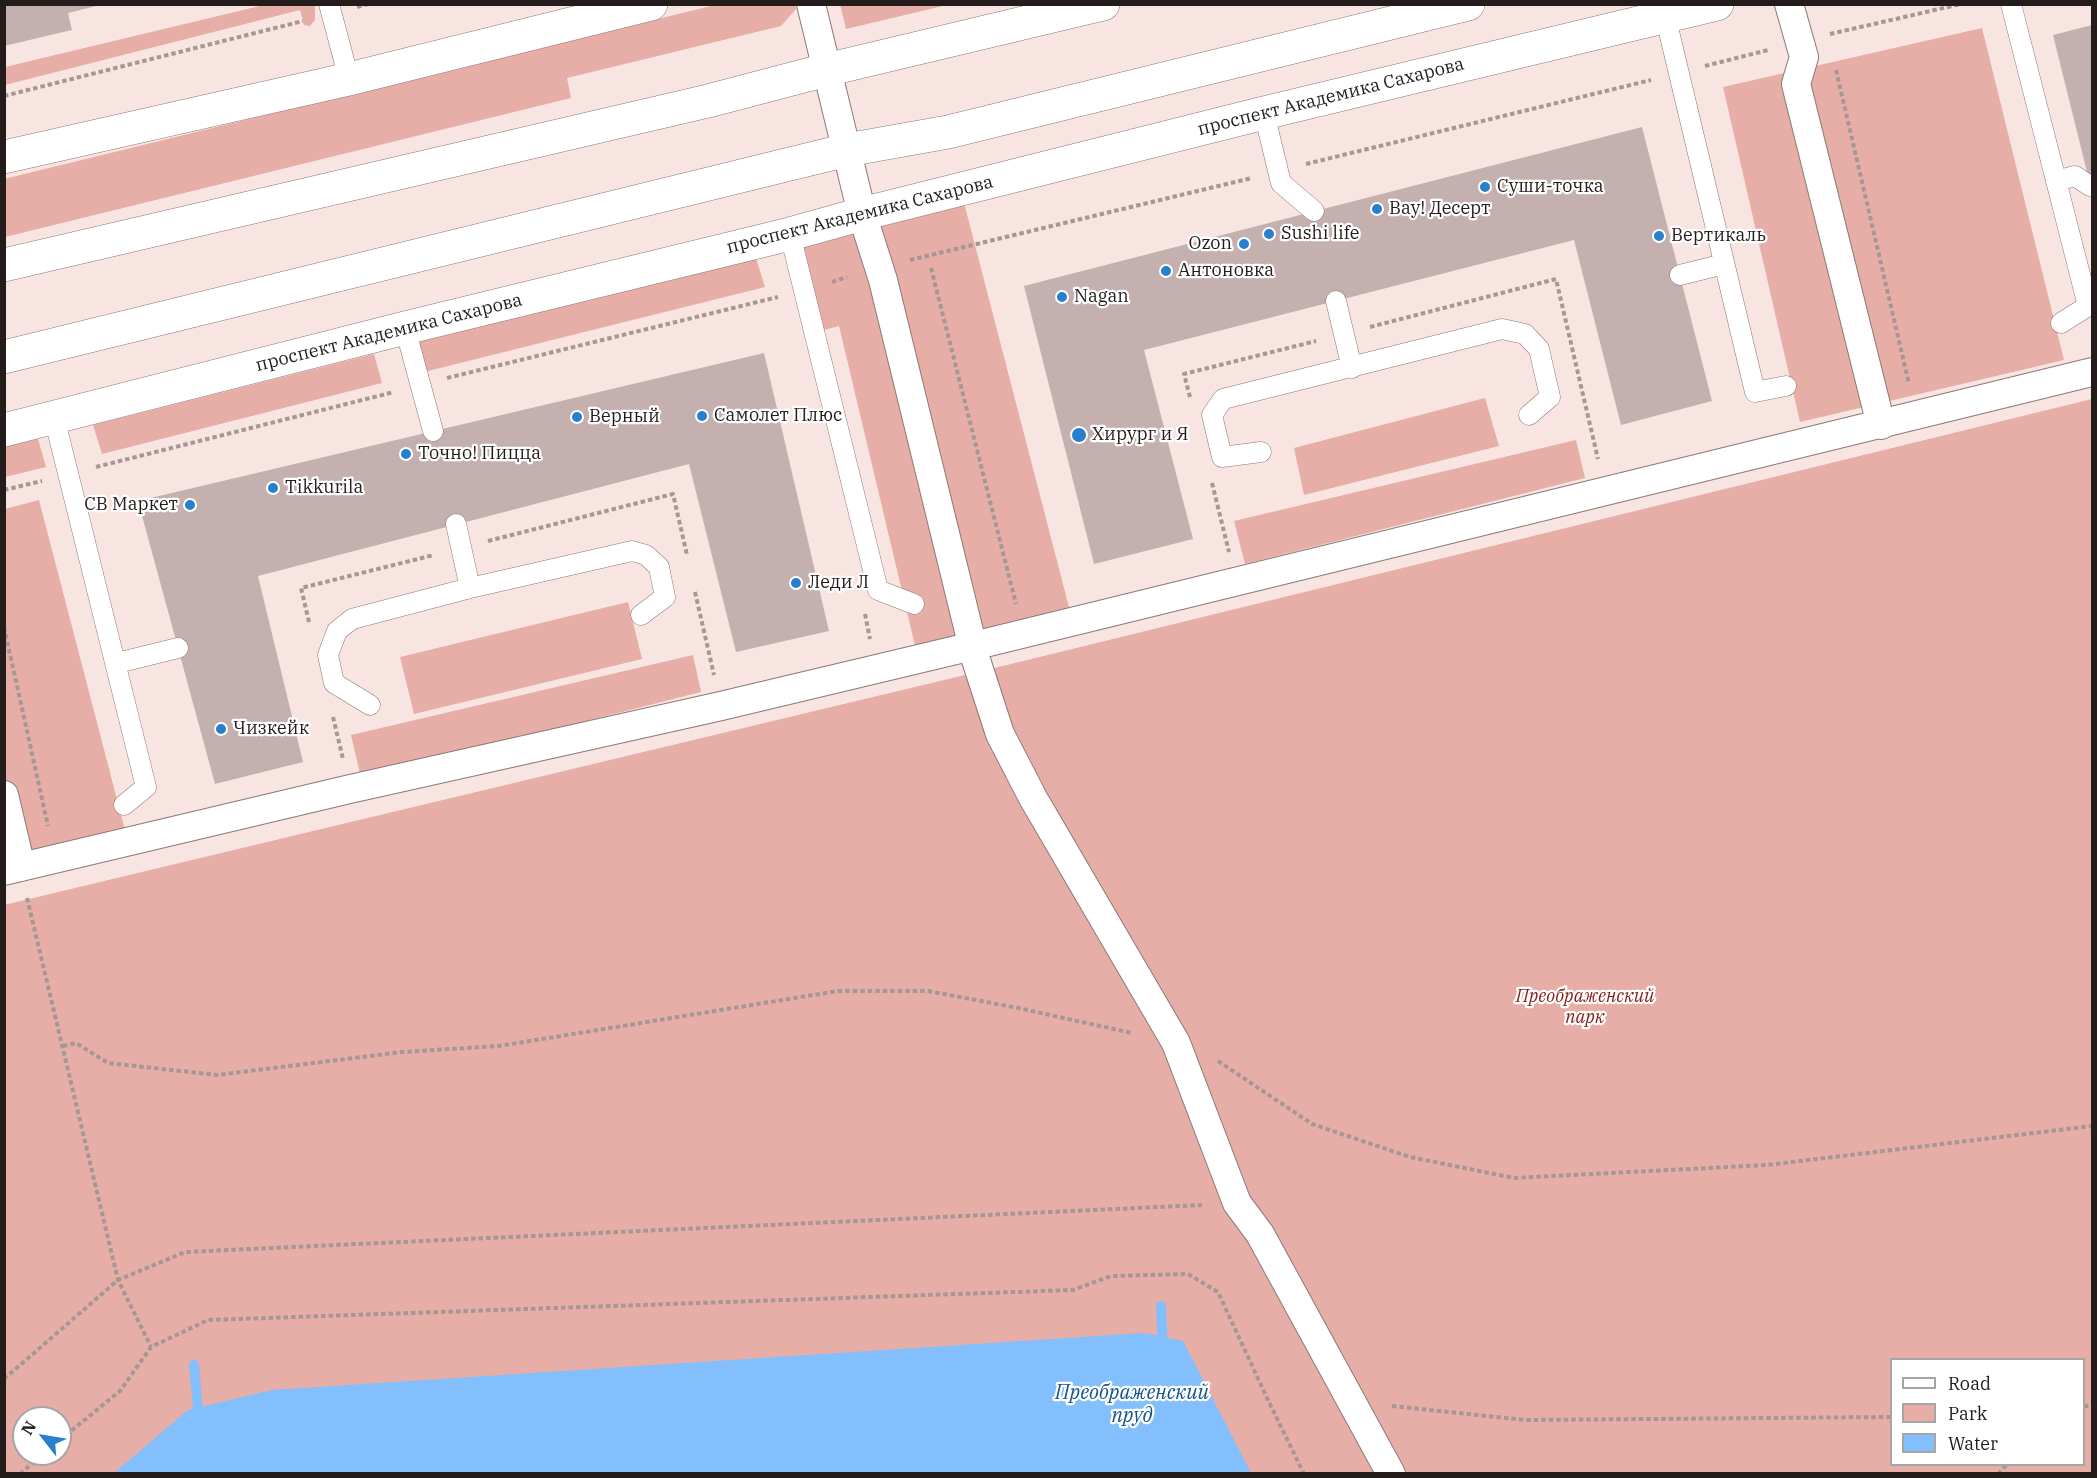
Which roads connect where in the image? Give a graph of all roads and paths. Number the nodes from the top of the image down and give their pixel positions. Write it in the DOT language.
graph roads {
  1 [pos="369,4"];
  2 [pos="651,4"];
  3 [pos="811,4"];
  4 [pos="1103,4"];
  5 [pos="1468,4"];
  6 [pos="1717,4"];
  7 [pos="1789,4"];
  8 [pos="1961,4"];
  9 [pos="2011,4"];
  10 [pos="330,9"];
  11 [pos="1665,15"];
  12 [pos="1800,41"];
  13 [pos="1834,62"];
  14 [pos="826,70"];
  15 [pos="1679,73"];
  16 [pos="349,79"];
  17 [pos="4,96"];
  18 [pos="1264,113"];
  19 [pos="847,150"];
  20 [pos="4,157"];
  21 [pos="1278,171"];
  22 [pos="2056,181"];
  23 [pos="2090,186"];
  24 [pos="1314,211"];
  25 [pos="861,214"];
  26 [pos="790,234"];
  27 [pos="1725,264"];
  28 [pos="4,265"];
  29 [pos="931,268"];
  30 [pos="881,274"];
  31 [pos="1680,275"];
  32 [pos="804,290"];
  33 [pos="1336,301"];
  34 [pos="2061,323"];
  35 [pos="405,328"];
  36 [pos="4,357"];
  37 [pos="1352,368"];
  38 [pos="2092,372"];
  39 [pos="420,385"];
  40 [pos="1786,386"];
  41 [pos="1917,414"];
  42 [pos="1529,415"];
  43 [pos="54,417"];
  44 [pos="1881,424"];
  45 [pos="4,430"];
  46 [pos="433,431"];
  47 [pos="1261,452"];
  48 [pos="69,474"];
  49 [pos="4,490"];
  50 [pos="456,524"];
  51 [pos="470,588"];
  52 [pos="914,604"];
  53 [pos="641,615"];
  54 [pos="4,627"];
  55 [pos="1023,633"];
  56 [pos="974,646"];
  57 [pos="178,648"];
  58 [pos="117,663"];
  59 [pos="370,705"];
  60 [pos="4,795"];
  61 [pos="124,805"];
  62 [pos="56,859"];
  63 [pos="13,869"];
  64 [pos="1176,1043"];
  65 [pos="63,1046"];
  66 [pos="2092,1126"];
  67 [pos="1237,1203"];
  68 [pos="118,1280"];
  69 [pos="151,1347"];
  70 [pos="4,1379"];
  71 [pos="1351,1401"];
  72 [pos="1890,1417"];
  73 [pos="72,1430"];
  74 [pos="1304,1473"];
  75 [pos="1391,1473"];
  1 -- 10 [label="path"];
  2 -- 16 [label="main road"];
  3 -- 14 [label="street"];
  4 -- 14 [label="main road"];
  5 -- 19 [label="main road"];
  6 -- 11 [label="main road, проспект Академика Сахарова"];
  7 -- 12 [label="street"];
  8 -- 12 [label="path"];
  9 -- 22 [label="lane"];
  10 -- 16 [label="lane"];
  10 -- 17 [label="path"];
  11 -- 15 [label="lane"];
  11 -- 18 [label="main road, проспект Академика Сахарова"];
  12 -- 15 [label="path"];
  12 -- 44 [label="street"];
  13 -- 41 [label="path"];
  14 -- 19 [label="street"];
  14 -- 28 [label="main road"];
  15 -- 21 [label="path"];
  15 -- 27 [label="lane"];
  16 -- 20 [label="main road"];
  18 -- 21 [label="lane"];
  18 -- 25 [label="main road, проспект Академика Сахарова"];
  19 -- 25 [label="street"];
  19 -- 36 [label="main road"];
  21 -- 24 [label="lane"];
  21 -- 30 [label="path"];
  22 -- 23 [label="lane"];
  22 -- 34 [label="lane"];
  25 -- 26 [label="main road, проспект Академика Сахарова"];
  25 -- 30 [label="street"];
  26 -- 32 [label="lane"];
  26 -- 35 [label="main road, проспект Академика Сахарова"];
  27 -- 31 [label="lane"];
  27 -- 40 [label="lane"];
  29 -- 55 [label="path"];
  30 -- 32 [label="path"];
  30 -- 56 [label="street"];
  32 -- 39 [label="path"];
  32 -- 52 [label="lane"];
  33 -- 37 [label="lane"];
  35 -- 39 [label="lane"];
  35 -- 43 [label="main road, проспект Академика Сахарова"];
  37 -- 42 [label="lane"];
  37 -- 47 [label="lane"];
  38 -- 41 [label="street"];
  39 -- 46 [label="lane"];
  39 -- 48 [label="path"];
  41 -- 44 [label="street"];
  43 -- 45 [label="main road, проспект Академика Сахарова"];
  43 -- 48 [label="lane"];
  44 -- 55 [label="street"];
  48 -- 49 [label="path"];
  48 -- 58 [label="lane"];
  50 -- 51 [label="lane"];
  51 -- 53 [label="lane"];
  51 -- 59 [label="lane"];
  54 -- 62 [label="path"];
  55 -- 56 [label="street"];
  56 -- 62 [label="street"];
  56 -- 64 [label="street"];
  57 -- 58 [label="lane"];
  58 -- 61 [label="lane"];
  60 -- 63 [label="street"];
  62 -- 63 [label="street"];
  63 -- 65 [label="path"];
  64 -- 65 [label="path"];
  64 -- 66 [label="path"];
  64 -- 67 [label="street"];
  65 -- 68 [label="path"];
  67 -- 68 [label="path"];
  67 -- 71 [label="street"];
  68 -- 69 [label="path"];
  68 -- 70 [label="path"];
  69 -- 73 [label="path"];
  69 -- 74 [label="path"];
  71 -- 72 [label="path"];
  71 -- 75 [label="street"];
}
